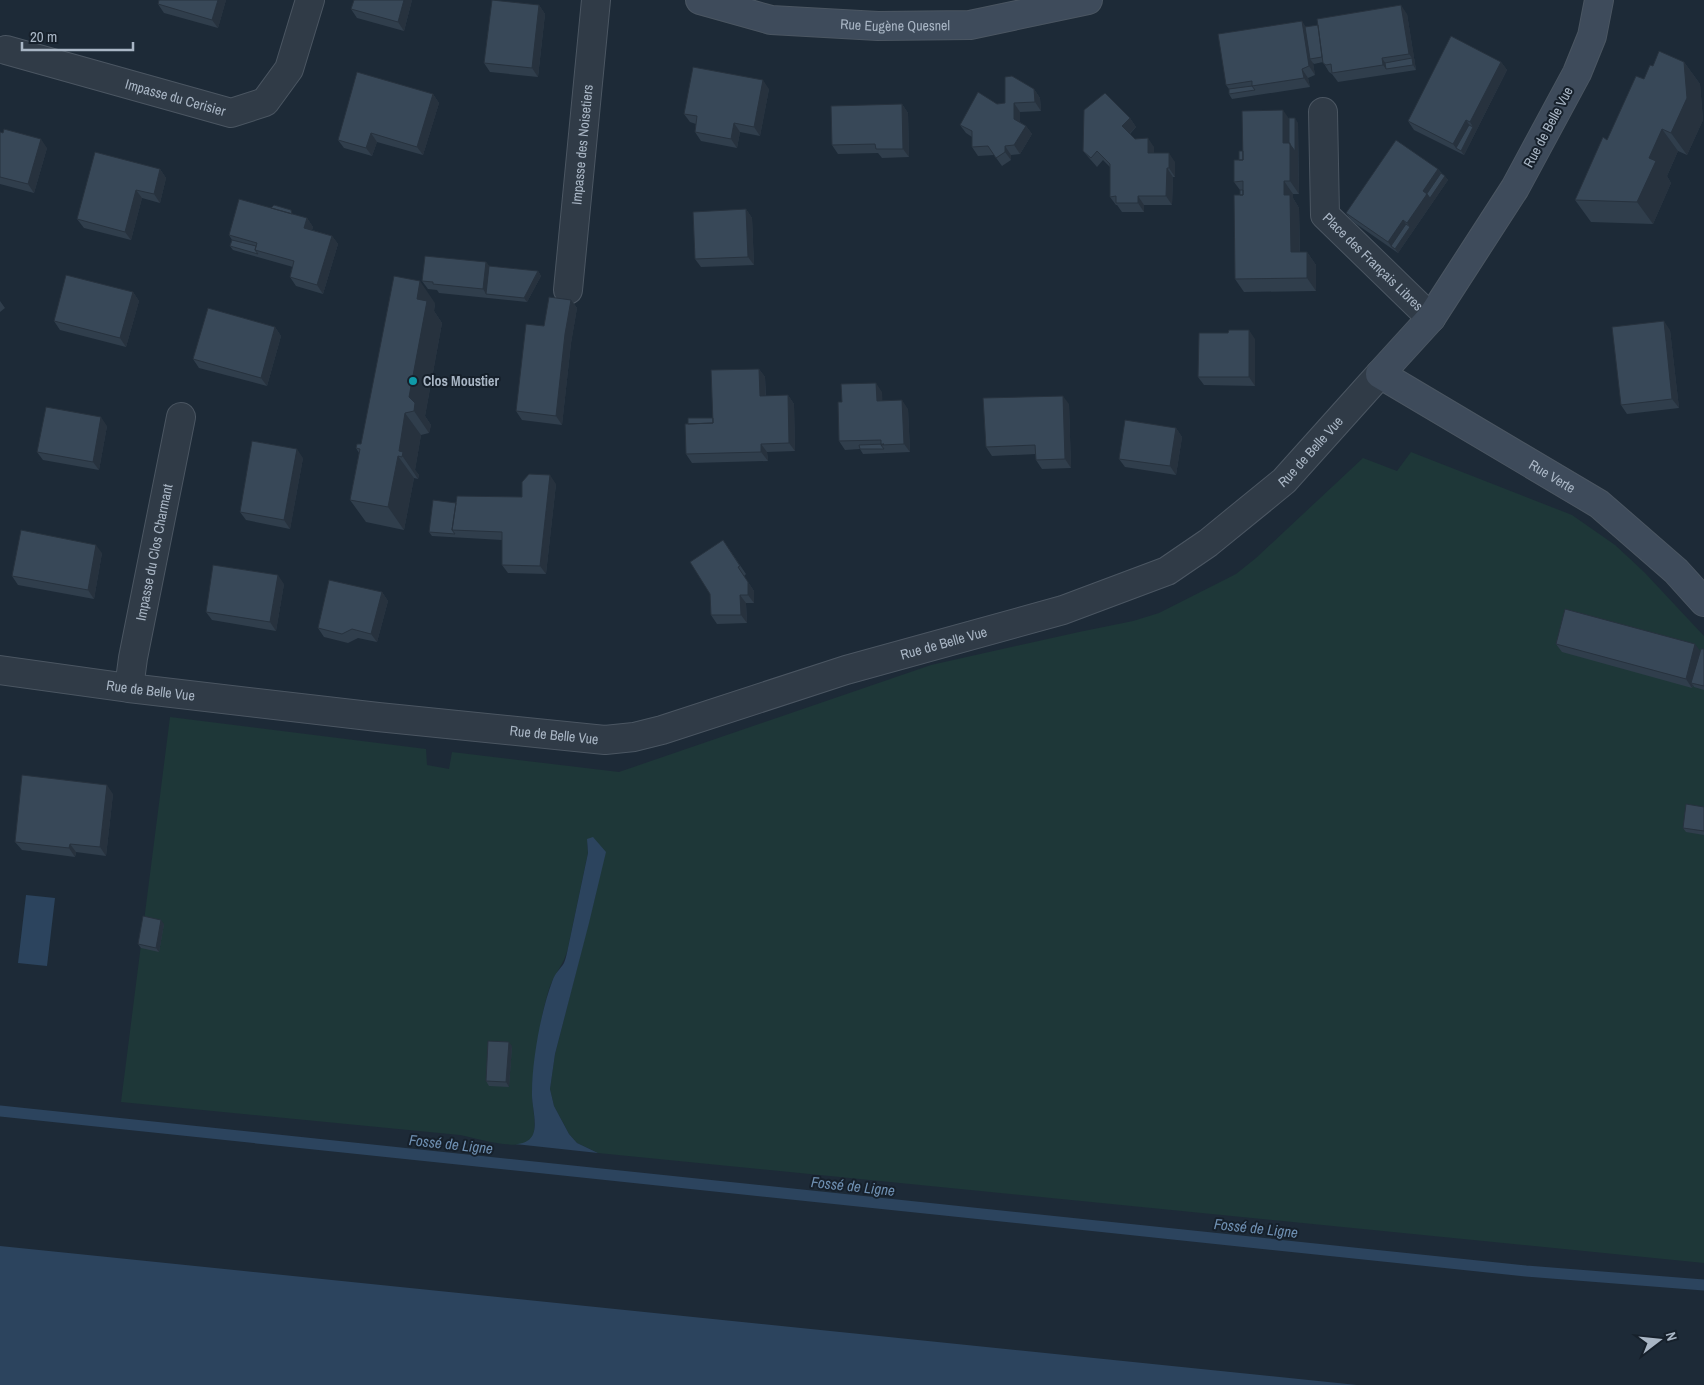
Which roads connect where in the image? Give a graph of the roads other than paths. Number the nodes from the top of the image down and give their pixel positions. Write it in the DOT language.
graph roads {
  1 [pos="310,0"];
  2 [pos="596,0"];
  3 [pos="700,0"];
  4 [pos="1088,0"];
  5 [pos="1599,0"];
  6 [pos="6,50"];
  7 [pos="1323,112"];
  8 [pos="568,290"];
  9 [pos="1431,318"];
  10 [pos="1380,374"];
  11 [pos="181,417"];
  12 [pos="1704,602"];
  13 [pos="0,670"];
  14 [pos="129,688"];
  1 -- 6 [label="street, Impasse du Cerisier"];
  2 -- 8 [label="street, Impasse des Noisetiers"];
  3 -- 4 [label="street, Rue Eugène Quesnel"];
  5 -- 9 [label="street, Rue de Belle Vue"];
  7 -- 9 [label="street, Place des Français Libres"];
  9 -- 10 [label="street, Rue de Belle Vue"];
  10 -- 12 [label="street, Rue Verte"];
  10 -- 14 [label="street, Rue de Belle Vue"];
  11 -- 14 [label="street, Impasse du Clos Charmant"];
  13 -- 14 [label="street, Rue de Belle Vue"];
}
